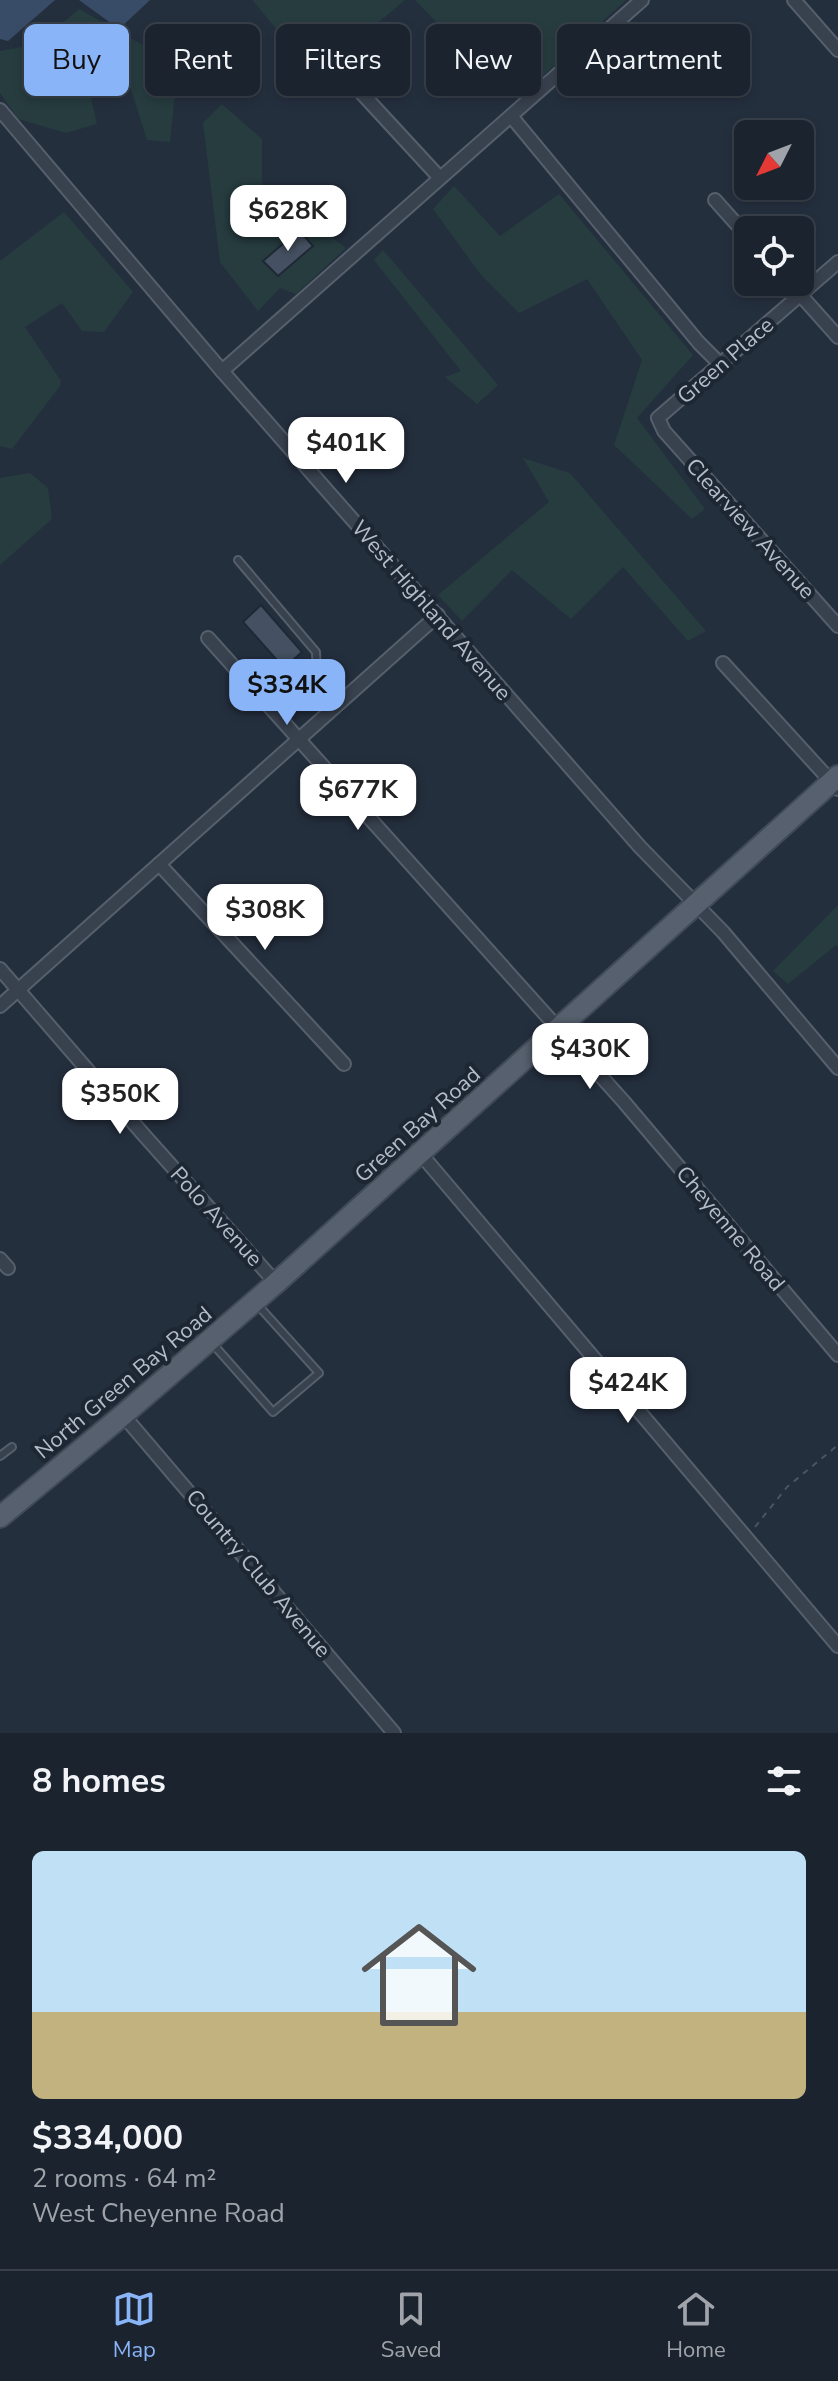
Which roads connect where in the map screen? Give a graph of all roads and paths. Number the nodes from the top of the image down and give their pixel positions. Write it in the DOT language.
graph roads {
  1 [pos="642,0"];
  2 [pos="794,0"];
  3 [pos="838,50"];
  4 [pos="364,96"];
  5 [pos="0,110"];
  6 [pos="511,116"];
  7 [pos="439,177"];
  8 [pos="715,200"];
  9 [pos="734,221"];
  10 [pos="838,262"];
  11 [pos="814,283"];
  12 [pos="800,296"];
  13 [pos="802,296"];
  14 [pos="838,337"];
  15 [pos="720,364"];
  16 [pos="222,371"];
  17 [pos="664,431"];
  18 [pos="238,560"];
  19 [pos="438,615"];
  20 [pos="838,626"];
  21 [pos="208,638"];
  22 [pos="723,663"];
  23 [pos="334,707"];
  24 [pos="300,740"];
  25 [pos="836,783"];
  26 [pos="159,864"];
  27 [pos="697,905"];
  28 [pos="0,969"];
  29 [pos="18,990"];
  30 [pos="0,1006"];
  31 [pos="559,1029"];
  32 [pos="344,1064"];
  33 [pos="838,1068"];
  34 [pos="420,1153"];
  35 [pos="276,1283"];
  36 [pos="254,1302"];
  37 [pos="210,1341"];
  38 [pos="838,1355"];
  39 [pos="123,1415"];
  40 [pos="838,1445"];
  41 [pos="12,1447"];
  42 [pos="0,1456"];
  43 [pos="0,1517"];
  44 [pos="747,1537"];
  45 [pos="838,1646"];
  46 [pos="394,1733"];
  1 -- 6 [label="street"];
  2 -- 3 [label="street"];
  4 -- 7 [label="street"];
  5 -- 16 [label="street, West Highland Avenue"];
  6 -- 7 [label="street"];
  6 -- 15 [label="street"];
  7 -- 16 [label="street"];
  8 -- 9 [label="street"];
  10 -- 11 [label="street, Green Place"];
  12 -- 15 [label="street, Green Place"];
  13 -- 14 [label="street"];
  15 -- 17 [label="street, Green Place"];
  16 -- 19 [label="street, West Highland Avenue"];
  17 -- 20 [label="street, Clearview Avenue"];
  18 -- 23 [label="lane"];
  19 -- 23 [label="street"];
  19 -- 27 [label="street, West Highland Avenue"];
  21 -- 24 [label="street, Cheyenne Road"];
  22 -- 25 [label="street"];
  23 -- 24 [label="street"];
  24 -- 26 [label="street"];
  24 -- 31 [label="street, Cheyenne Road"];
  25 -- 27 [label="main road"];
  26 -- 29 [label="street"];
  26 -- 32 [label="street"];
  27 -- 31 [label="main road, Green Bay Road"];
  27 -- 33 [label="street, West Highland Avenue"];
  28 -- 29 [label="street, Polo Avenue"];
  29 -- 30 [label="street"];
  29 -- 35 [label="street, Polo Avenue"];
  31 -- 34 [label="main road, Green Bay Road"];
  31 -- 38 [label="street, Cheyenne Road"];
  34 -- 35 [label="main road, Green Bay Road"];
  34 -- 44 [label="street"];
  35 -- 36 [label="main road, North Green Bay Road"];
  36 -- 37 [label="main road, North Green Bay Road"];
  36 -- 37 [label="lane"];
  37 -- 39 [label="main road, North Green Bay Road"];
  39 -- 43 [label="main road, North Green Bay Road"];
  39 -- 46 [label="street, Country Club Avenue"];
  40 -- 44 [label="path"];
  41 -- 42 [label="lane"];
  44 -- 45 [label="street"];
}
